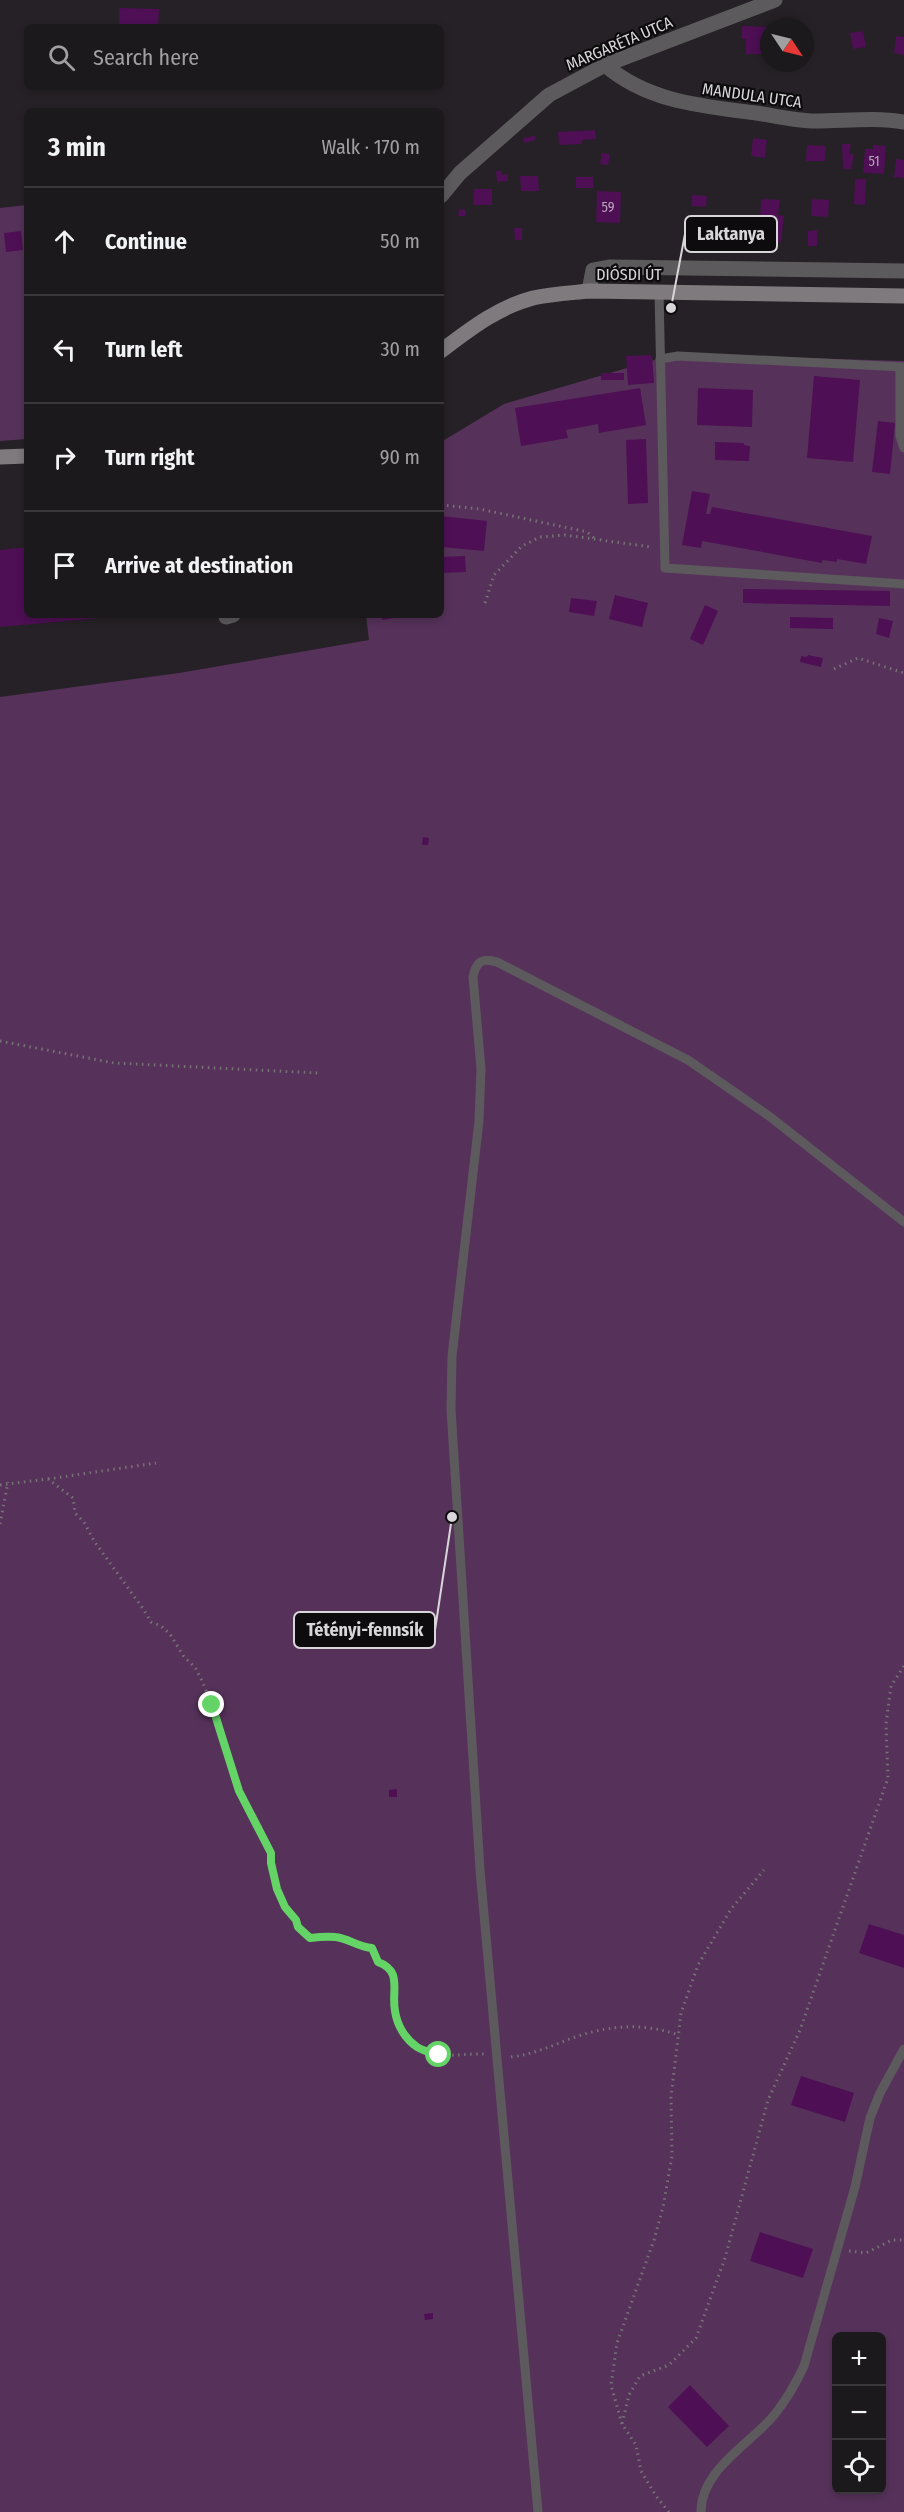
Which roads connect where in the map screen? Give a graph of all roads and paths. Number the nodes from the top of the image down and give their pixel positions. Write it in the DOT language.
graph roads {
  1 [pos="775,0"];
  2 [pos="605,65"];
  3 [pos="904,122"];
  4 [pos="444,192"];
  5 [pos="904,271"];
  6 [pos="588,291"];
  7 [pos="659,292"];
  8 [pos="904,296"];
  9 [pos="444,349"];
  10 [pos="660,360"];
  11 [pos="902,367"];
  12 [pos="904,448"];
  13 [pos="24,456"];
  14 [pos="0,457"];
  15 [pos="444,505"];
  16 [pos="595,539"];
  17 [pos="664,550"];
  18 [pos="904,584"];
  19 [pos="484,603"];
  20 [pos="834,669"];
  21 [pos="904,673"];
  22 [pos="0,1041"];
  23 [pos="318,1073"];
  24 [pos="904,1222"];
  25 [pos="156,1464"];
  26 [pos="48,1479"];
  27 [pos="8,1483"];
  28 [pos="0,1485"];
  29 [pos="0,1524"];
  30 [pos="904,1666"];
  31 [pos="764,1870"];
  32 [pos="678,2035"];
  33 [pos="904,2049"];
  34 [pos="497,2058"];
  35 [pos="904,2240"];
  36 [pos="837,2250"];
  37 [pos="622,2424"];
  38 [pos="538,2512"];
  39 [pos="669,2512"];
  40 [pos="700,2512"];
  1 -- 2 [label="street, MARGARÉTA UTCA"];
  2 -- 3 [label="street, MANDULA UTCA"];
  2 -- 4 [label="street, MARGARÉTA UTCA"];
  5 -- 6 [label="street"];
  6 -- 7 [label="main road, DIÓSDI ÚT"];
  6 -- 9 [label="main road, DIÓSDI ÚT"];
  7 -- 8 [label="main road, DIÓSDI ÚT"];
  7 -- 10 [label="lane"];
  10 -- 11 [label="lane"];
  10 -- 17 [label="lane"];
  11 -- 12 [label="lane"];
  13 -- 14 [label="main road"];
  15 -- 16 [label="path"];
  16 -- 17 [label="path"];
  16 -- 19 [label="path"];
  17 -- 18 [label="lane"];
  20 -- 21 [label="path"];
  22 -- 23 [label="path"];
  24 -- 34 [label="lane"];
  25 -- 26 [label="path"];
  26 -- 27 [label="path"];
  26 -- 34 [label="path"];
  27 -- 28 [label="path"];
  27 -- 29 [label="path"];
  30 -- 37 [label="path"];
  31 -- 32 [label="path"];
  32 -- 34 [label="path"];
  32 -- 37 [label="path"];
  33 -- 36 [label="lane"];
  34 -- 38 [label="lane"];
  35 -- 36 [label="path"];
  36 -- 40 [label="lane"];
  37 -- 39 [label="path"];
}
